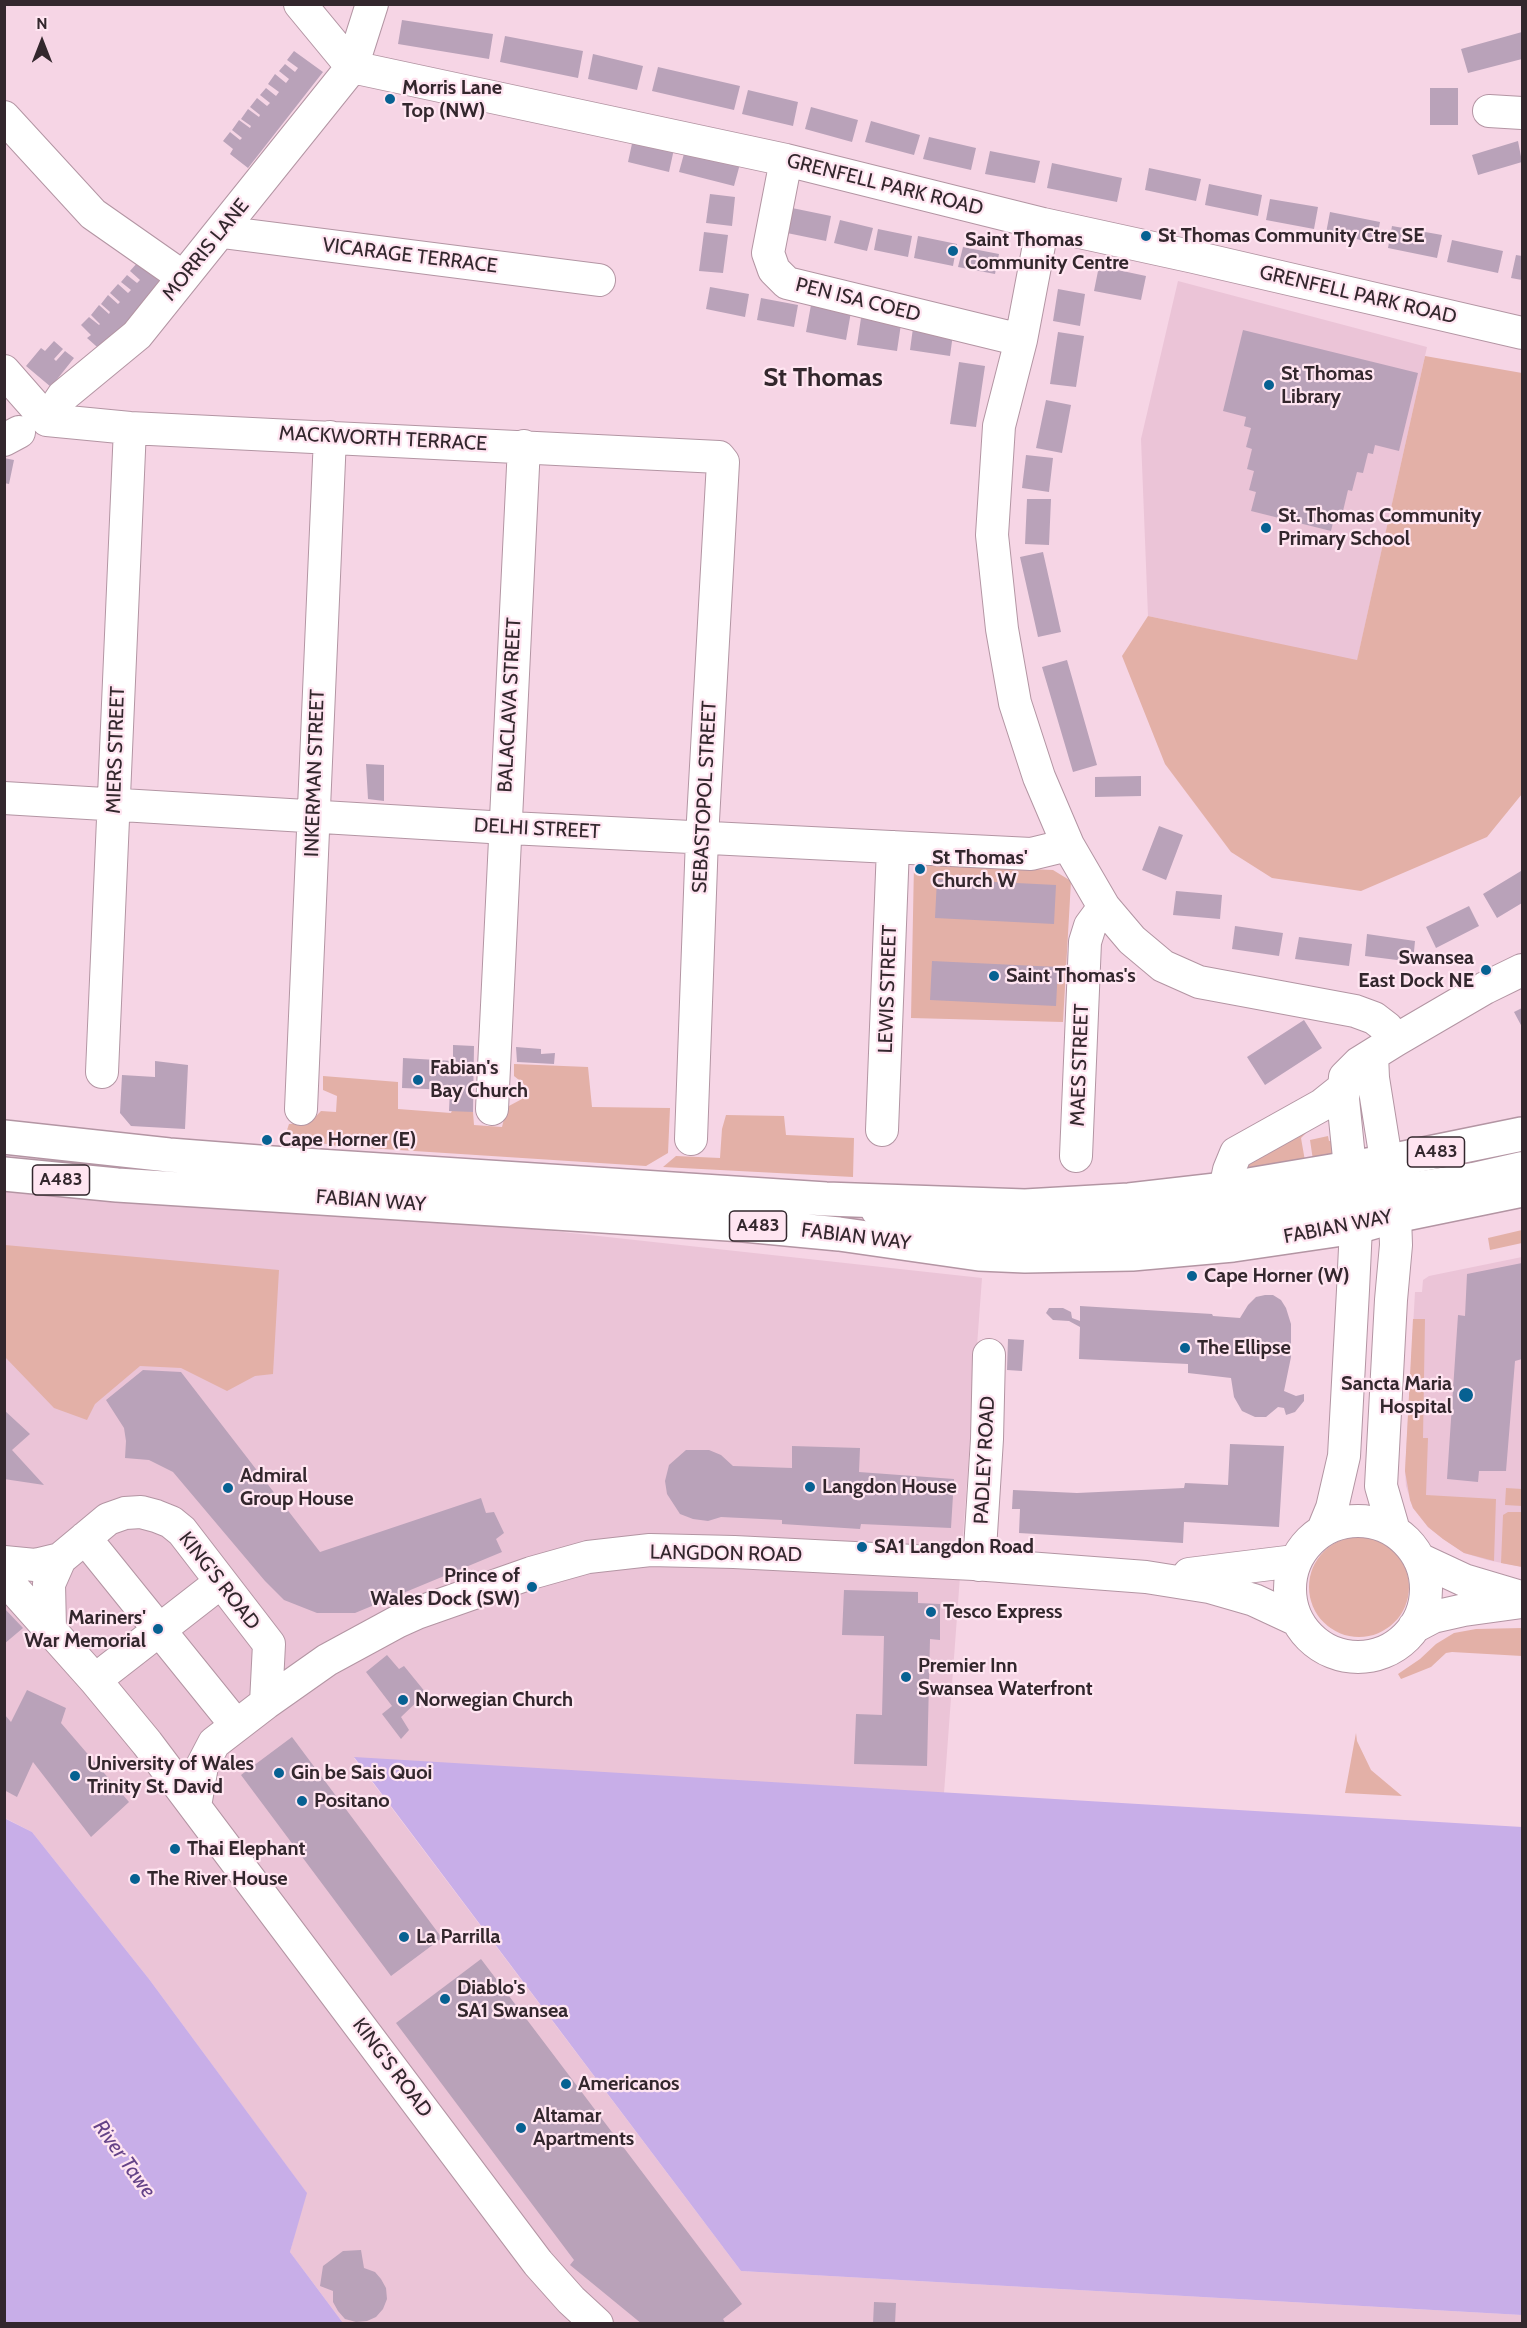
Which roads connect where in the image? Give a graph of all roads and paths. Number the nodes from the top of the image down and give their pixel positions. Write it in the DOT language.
graph roads {
  1 [pos="300,4"];
  2 [pos="372,4"];
  3 [pos="352,67"];
  4 [pos="1490,111"];
  5 [pos="1522,113"];
  6 [pos="4,117"];
  7 [pos="786,160"];
  8 [pos="1043,224"];
  9 [pos="222,232"];
  10 [pos="183,277"];
  11 [pos="599,280"];
  12 [pos="1522,333"];
  13 [pos="1021,340"];
  14 [pos="4,371"];
  15 [pos="47,420"];
  16 [pos="130,428"];
  17 [pos="330,437"];
  18 [pos="524,446"];
  19 [pos="719,457"];
  20 [pos="4,798"];
  21 [pos="114,806"];
  22 [pos="314,816"];
  23 [pos="504,828"];
  24 [pos="702,838"];
  25 [pos="1068,845"];
  26 [pos="894,848"];
  27 [pos="1104,907"];
  28 [pos="1522,970"];
  29 [pos="1384,1047"];
  30 [pos="102,1072"];
  31 [pos="1342,1089"];
  32 [pos="301,1109"];
  33 [pos="492,1109"];
  34 [pos="882,1130"];
  35 [pos="1522,1134"];
  36 [pos="4,1137"];
  37 [pos="691,1139"];
  38 [pos="1076,1156"];
  39 [pos="1522,1168"];
  40 [pos="4,1174"];
  41 [pos="1225,1189"];
  42 [pos="1390,1190"];
  43 [pos="1522,1190"];
  44 [pos="1352,1197"];
  45 [pos="826,1199"];
  46 [pos="989,1355"];
  47 [pos="1323,1530"];
  48 [pos="1394,1531"];
  49 [pos="85,1538"];
  50 [pos="60,1559"];
  51 [pos="1419,1559"];
  52 [pos="4,1562"];
  53 [pos="1295,1562"];
  54 [pos="979,1565"];
  55 [pos="1146,1577"];
  56 [pos="4,1578"];
  57 [pos="221,1582"];
  58 [pos="1522,1600"];
  59 [pos="1297,1620"];
  60 [pos="1414,1627"];
  61 [pos="50,1628"];
  62 [pos="159,1631"];
  63 [pos="269,1644"];
  64 [pos="327,1660"];
  65 [pos="95,1680"];
  66 [pos="266,1703"];
  67 [pos="225,1734"];
  68 [pos="147,1743"];
  69 [pos="195,1806"];
  70 [pos="597,2324"];
  1 -- 3 [label="street"];
  2 -- 3 [label="street"];
  3 -- 7 [label="street, GRENFELL PARK ROAD"];
  3 -- 9 [label="street, MORRIS LANE"];
  4 -- 5 [label="street"];
  6 -- 10 [label="street"];
  7 -- 8 [label="street, GRENFELL PARK ROAD"];
  7 -- 13 [label="street, PEN ISA COED"];
  8 -- 12 [label="street, GRENFELL PARK ROAD"];
  8 -- 13 [label="street"];
  9 -- 10 [label="street, MORRIS LANE"];
  9 -- 11 [label="street, VICARAGE TERRACE"];
  10 -- 15 [label="street, MORRIS LANE"];
  13 -- 25 [label="street"];
  14 -- 15 [label="street"];
  15 -- 16 [label="street, MACKWORTH TERRACE"];
  16 -- 17 [label="street, MACKWORTH TERRACE"];
  16 -- 21 [label="street, MIERS STREET"];
  17 -- 18 [label="street, MACKWORTH TERRACE"];
  17 -- 22 [label="street, INKERMAN STREET"];
  18 -- 19 [label="street, MACKWORTH TERRACE"];
  18 -- 23 [label="street, BALACLAVA STREET"];
  19 -- 24 [label="street, SEBASTOPOL STREET"];
  20 -- 21 [label="street, DELHI STREET"];
  21 -- 22 [label="street, DELHI STREET"];
  21 -- 30 [label="street, MIERS STREET"];
  22 -- 23 [label="street, DELHI STREET"];
  22 -- 32 [label="street, INKERMAN STREET"];
  23 -- 24 [label="street, DELHI STREET"];
  23 -- 33 [label="street, BALACLAVA STREET"];
  24 -- 26 [label="street, DELHI STREET"];
  24 -- 37 [label="street, SEBASTOPOL STREET"];
  25 -- 26 [label="street, DELHI STREET"];
  25 -- 27 [label="street"];
  26 -- 34 [label="street, LEWIS STREET"];
  27 -- 29 [label="street"];
  27 -- 38 [label="street, MAES STREET"];
  28 -- 29 [label="street"];
  29 -- 31 [label="street"];
  29 -- 42 [label="street"];
  31 -- 41 [label="street"];
  31 -- 44 [label="street"];
  35 -- 42 [label="highway, FABIAN WAY / A483"];
  36 -- 45 [label="highway, FABIAN WAY / A483"];
  39 -- 42 [label="street"];
  40 -- 44 [label="highway, FABIAN WAY / A483"];
  41 -- 44 [label="highway, FABIAN WAY / A483"];
  41 -- 45 [label="highway, FABIAN WAY / A483"];
  42 -- 43 [label="highway, FABIAN WAY / A483"];
  42 -- 44 [label="highway, FABIAN WAY / A483"];
  42 -- 44 [label="highway, FABIAN WAY / A483"];
  42 -- 48 [label="street"];
  44 -- 45 [label="street"];
  44 -- 47 [label="street"];
  46 -- 54 [label="street, PADLEY ROAD"];
  47 -- 48 [label="street"];
  47 -- 53 [label="street"];
  48 -- 51 [label="street"];
  49 -- 50 [label="street, KING'S ROAD"];
  49 -- 57 [label="street, KING'S ROAD"];
  49 -- 62 [label="street"];
  50 -- 52 [label="street, KING'S ROAD"];
  50 -- 61 [label="street, KING'S ROAD"];
  51 -- 58 [label="street"];
  51 -- 60 [label="street"];
  53 -- 55 [label="street, LANGDON ROAD"];
  53 -- 59 [label="street"];
  54 -- 55 [label="street, LANGDON ROAD"];
  54 -- 64 [label="street, LANGDON ROAD"];
  55 -- 59 [label="street, LANGDON ROAD"];
  56 -- 61 [label="street, KING'S ROAD"];
  57 -- 62 [label="street"];
  57 -- 63 [label="street, KING'S ROAD"];
  58 -- 60 [label="street"];
  59 -- 60 [label="street"];
  61 -- 65 [label="street, KING'S ROAD"];
  62 -- 65 [label="street"];
  62 -- 67 [label="street"];
  63 -- 64 [label="street"];
  63 -- 66 [label="street, KING'S ROAD"];
  64 -- 66 [label="street, LANGDON ROAD"];
  65 -- 68 [label="street, KING'S ROAD"];
  66 -- 67 [label="street"];
  67 -- 68 [label="street"];
  67 -- 69 [label="street"];
  68 -- 69 [label="street, KING'S ROAD"];
  69 -- 70 [label="street, KING'S ROAD"];
}
